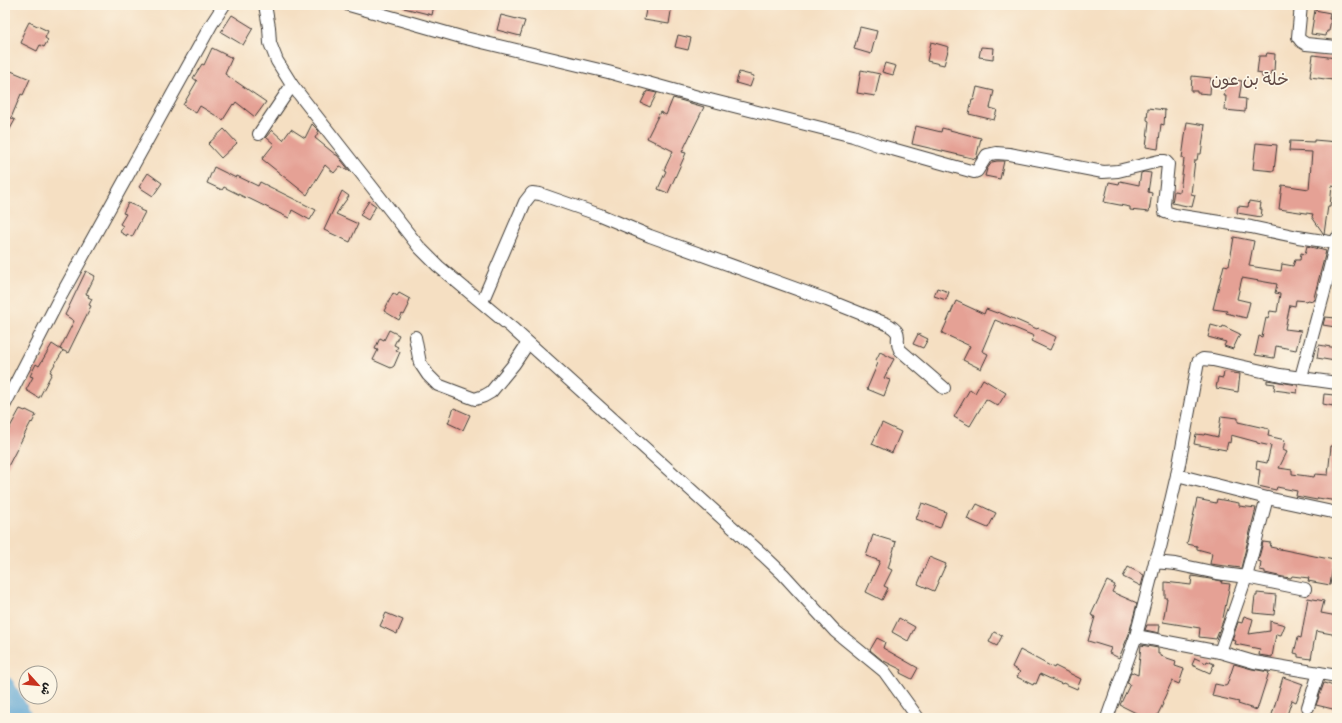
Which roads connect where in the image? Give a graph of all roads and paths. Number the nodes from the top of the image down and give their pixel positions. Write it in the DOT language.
graph roads {
  1 [pos="224,5"];
  2 [pos="265,5"];
  3 [pos="350,5"];
  4 [pos="1301,5"];
  5 [pos="1337,47"];
  6 [pos="292,85"];
  7 [pos="259,134"];
  8 [pos="1336,240"];
  9 [pos="482,302"];
  10 [pos="415,337"];
  11 [pos="528,343"];
  12 [pos="1301,377"];
  13 [pos="1337,383"];
  14 [pos="944,388"];
  15 [pos="5,404"];
  16 [pos="1177,475"];
  17 [pos="1267,498"];
  18 [pos="1337,513"];
  19 [pos="1155,562"];
  20 [pos="1246,577"];
  21 [pos="1304,589"];
  22 [pos="1136,636"];
  23 [pos="1220,652"];
  24 [pos="1319,673"];
  25 [pos="1337,676"];
  26 [pos="1308,707"];
  27 [pos="918,718"];
  28 [pos="1107,718"];
  1 -- 15 [label="street"];
  2 -- 6 [label="street"];
  3 -- 8 [label="street"];
  4 -- 5 [label="street"];
  6 -- 7 [label="street"];
  6 -- 9 [label="street"];
  8 -- 12 [label="street"];
  9 -- 11 [label="street"];
  9 -- 14 [label="street"];
  10 -- 11 [label="street"];
  11 -- 27 [label="street"];
  12 -- 13 [label="street"];
  12 -- 16 [label="street"];
  16 -- 17 [label="street"];
  16 -- 19 [label="street"];
  17 -- 18 [label="street"];
  17 -- 20 [label="street"];
  19 -- 20 [label="street"];
  19 -- 22 [label="street"];
  20 -- 21 [label="street"];
  20 -- 23 [label="street"];
  22 -- 23 [label="street"];
  22 -- 28 [label="street"];
  23 -- 24 [label="street"];
  24 -- 25 [label="street"];
  24 -- 26 [label="street"];
}
